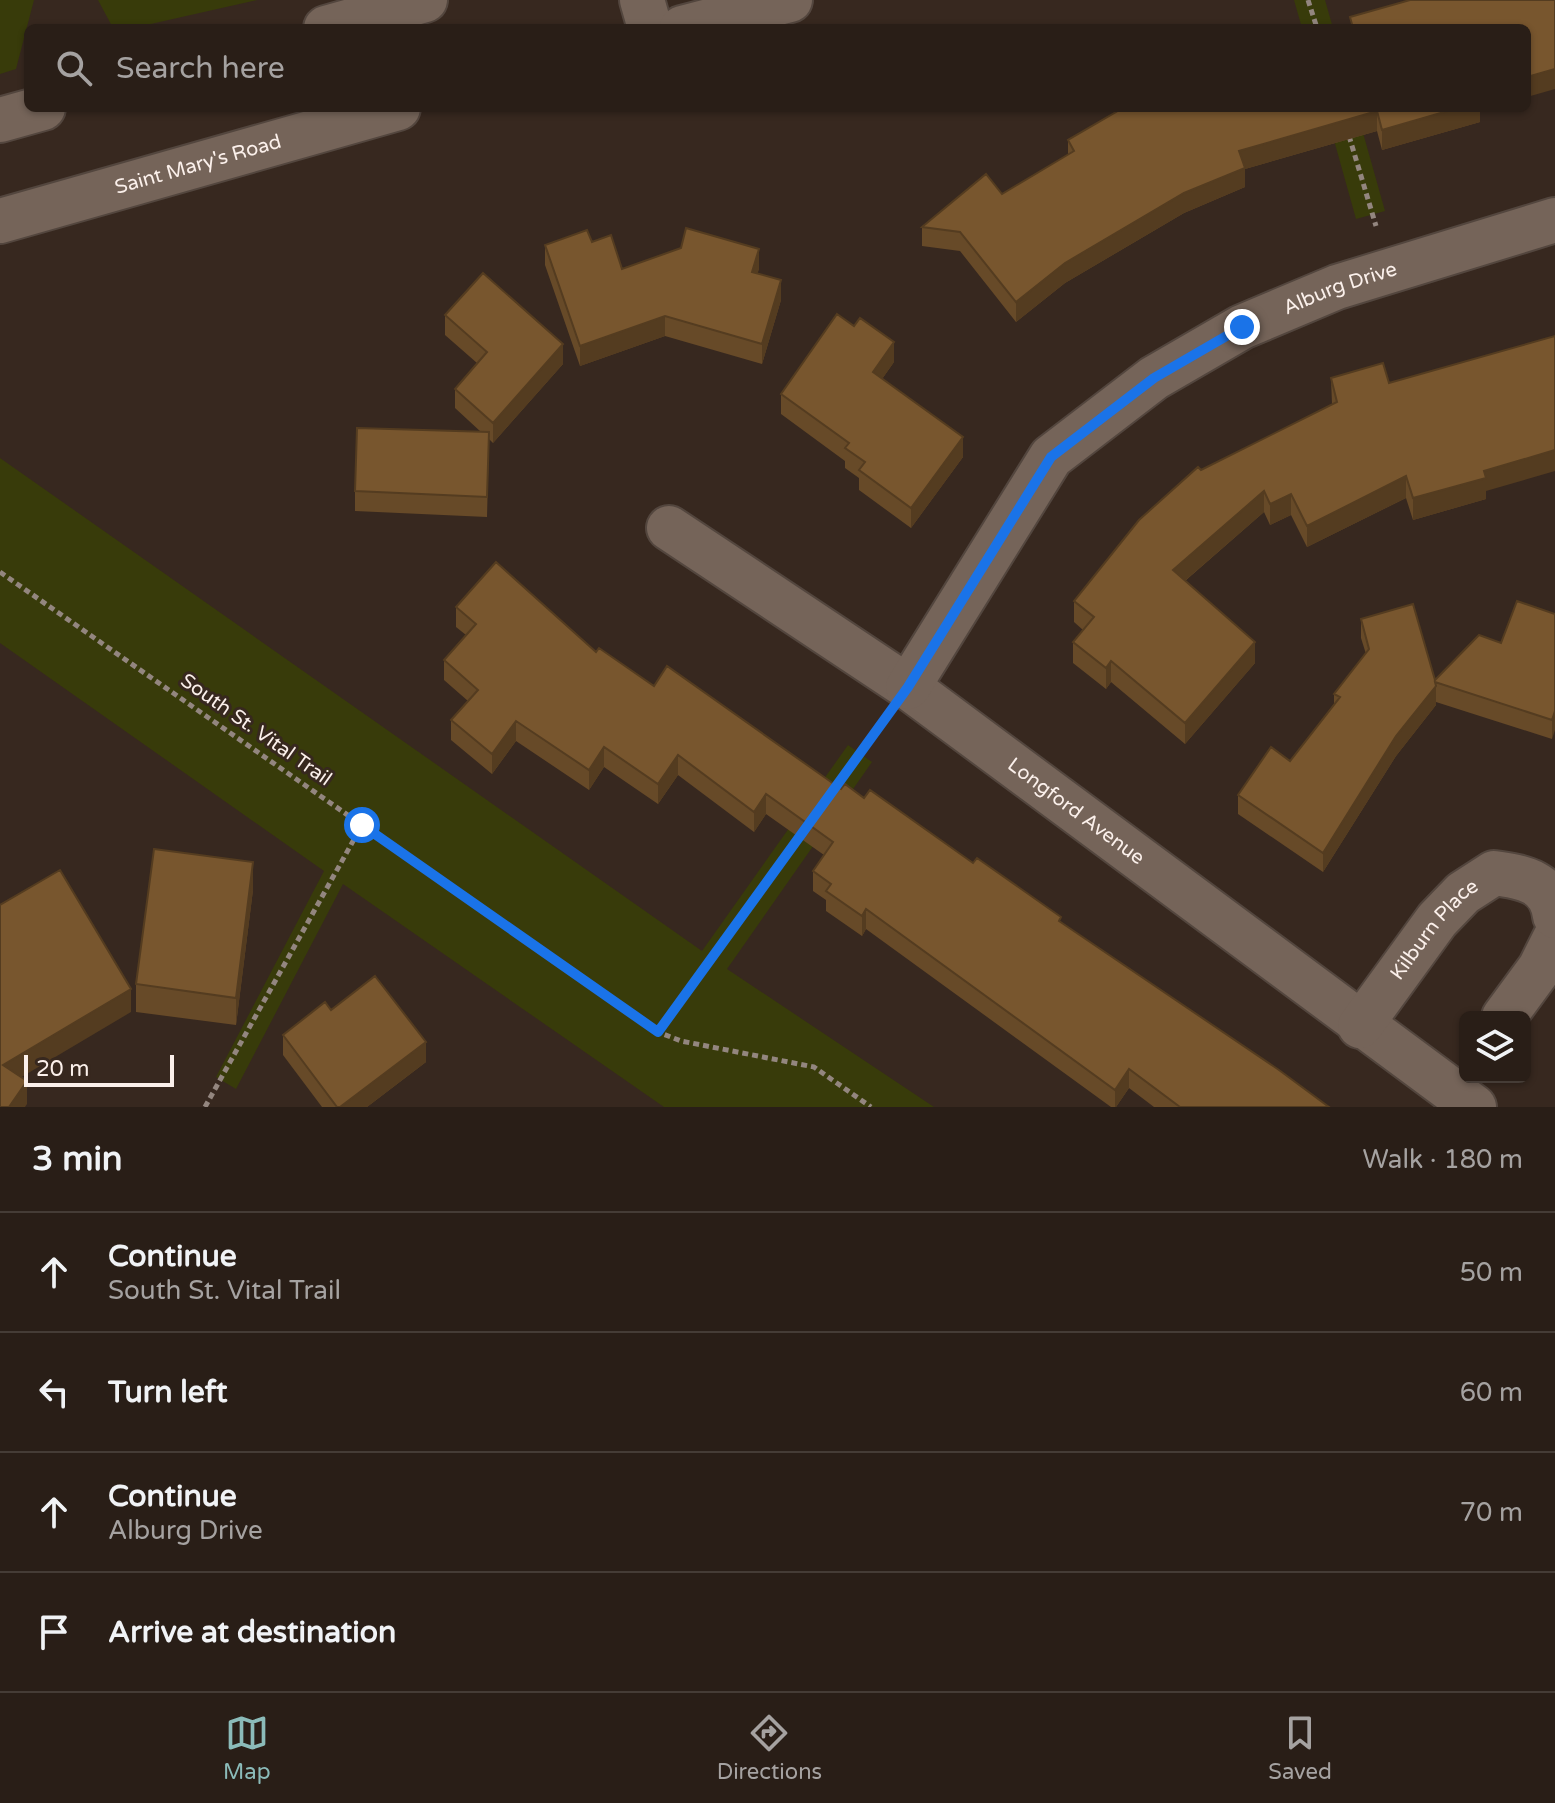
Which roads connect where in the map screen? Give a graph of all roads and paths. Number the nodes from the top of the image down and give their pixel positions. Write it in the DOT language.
graph roads {
  1 [pos="425,0"];
  2 [pos="642,0"];
  3 [pos="790,0"];
  4 [pos="1308,0"];
  5 [pos="340,24"];
  6 [pos="649,24"];
  7 [pos="697,24"];
  8 [pos="1316,24"];
  9 [pos="29,112"];
  10 [pos="384,112"];
  11 [pos="0,120"];
  12 [pos="1345,123"];
  13 [pos="1555,220"];
  14 [pos="0,221"];
  15 [pos="1389,269"];
  16 [pos="669,528"];
  17 [pos="0,572"];
  18 [pos="908,687"];
  19 [pos="824,802"];
  20 [pos="362,825"];
  21 [pos="806,828"];
  22 [pos="1555,916"];
  23 [pos="1555,938"];
  24 [pos="1508,1011"];
  25 [pos="1360,1026"];
  26 [pos="658,1032"];
  27 [pos="1463,1089"];
  28 [pos="205,1107"];
  29 [pos="871,1107"];
  1 -- 5 [label="street"];
  2 -- 6 [label="street"];
  3 -- 7 [label="street"];
  4 -- 8 [label="path"];
  9 -- 11 [label="street"];
  10 -- 14 [label="street, Saint Mary's Road"];
  12 -- 15 [label="path"];
  13 -- 15 [label="street, Alburg Drive"];
  15 -- 18 [label="street, Alburg Drive"];
  16 -- 18 [label="street, Longford Avenue"];
  17 -- 20 [label="path, South St. Vital Trail"];
  18 -- 19 [label="path"];
  18 -- 25 [label="street, Longford Avenue"];
  20 -- 26 [label="path, South St. Vital Trail"];
  20 -- 28 [label="path"];
  21 -- 26 [label="path"];
  22 -- 25 [label="street, Kilburn Place"];
  23 -- 24 [label="street"];
  25 -- 27 [label="street, Longford Avenue"];
  26 -- 29 [label="path, South St. Vital Trail"];
}
